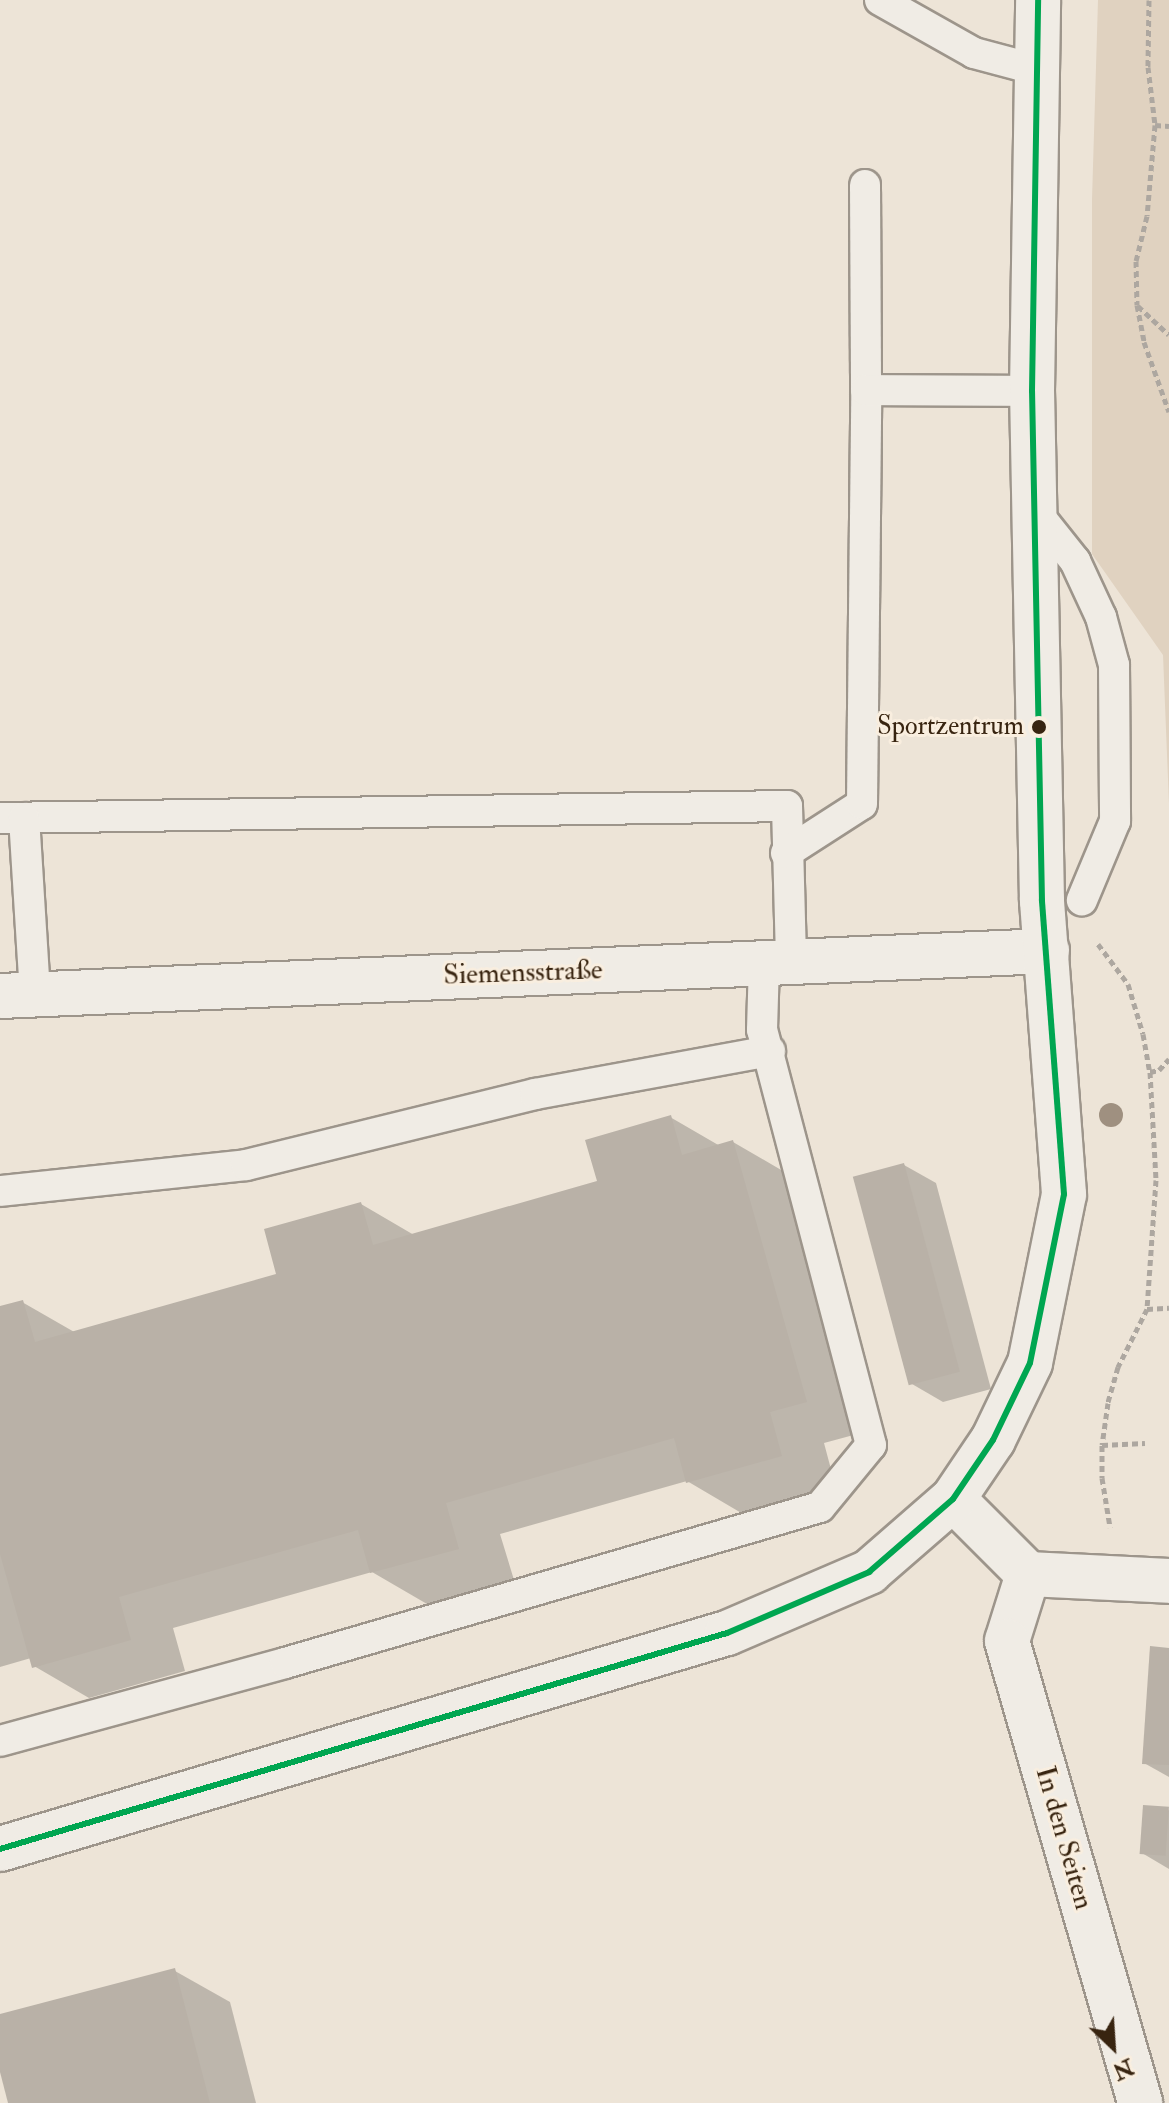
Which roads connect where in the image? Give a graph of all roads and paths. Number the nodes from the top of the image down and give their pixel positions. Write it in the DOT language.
graph roads {
  1 [pos="880,0"];
  2 [pos="1038,0"];
  3 [pos="1149,0"];
  4 [pos="1038,70"];
  5 [pos="1155,125"];
  6 [pos="1169,126"];
  7 [pos="865,185"];
  8 [pos="1137,305"];
  9 [pos="1169,335"];
  10 [pos="866,390"];
  11 [pos="1032,391"];
  12 [pos="1169,412"];
  13 [pos="1036,512"];
  14 [pos="12,818"];
  15 [pos="786,853"];
  16 [pos="1082,900"];
  17 [pos="1047,951"];
  18 [pos="778,963"];
  19 [pos="1128,984"];
  20 [pos="17,996"];
  21 [pos="770,1051"];
  22 [pos="1169,1059"];
  23 [pos="1150,1072"];
  24 [pos="0,1191"];
  25 [pos="1169,1308"];
  26 [pos="1147,1309"];
  27 [pos="1145,1443"];
  28 [pos="1102,1445"];
  29 [pos="953,1499"];
  30 [pos="1028,1574"];
  31 [pos="1125,1578"];
  32 [pos="1169,1581"];
  33 [pos="0,1741"];
  34 [pos="0,1849"];
  35 [pos="1140,2103"];
  1 -- 4 [label="lane"];
  2 -- 4 [label="street"];
  3 -- 5 [label="path"];
  4 -- 11 [label="street"];
  5 -- 6 [label="path"];
  5 -- 8 [label="path"];
  7 -- 10 [label="lane"];
  8 -- 9 [label="path"];
  8 -- 12 [label="path"];
  10 -- 11 [label="lane"];
  10 -- 15 [label="lane"];
  11 -- 13 [label="street"];
  13 -- 16 [label="lane"];
  13 -- 17 [label="street"];
  14 -- 15 [label="lane"];
  14 -- 20 [label="lane"];
  15 -- 18 [label="lane"];
  17 -- 18 [label="street, Siemensstraße"];
  17 -- 29 [label="street"];
  18 -- 20 [label="street, Siemensstraße"];
  18 -- 21 [label="lane"];
  19 -- 23 [label="path"];
  21 -- 24 [label="lane"];
  21 -- 33 [label="lane"];
  22 -- 23 [label="path"];
  23 -- 26 [label="path"];
  25 -- 26 [label="path"];
  26 -- 28 [label="path"];
  27 -- 28 [label="path"];
  28 -- 31 [label="path"];
  29 -- 30 [label="street"];
  29 -- 34 [label="street"];
  30 -- 31 [label="street"];
  30 -- 35 [label="street, In den Seiten"];
  31 -- 32 [label="street"];
}
